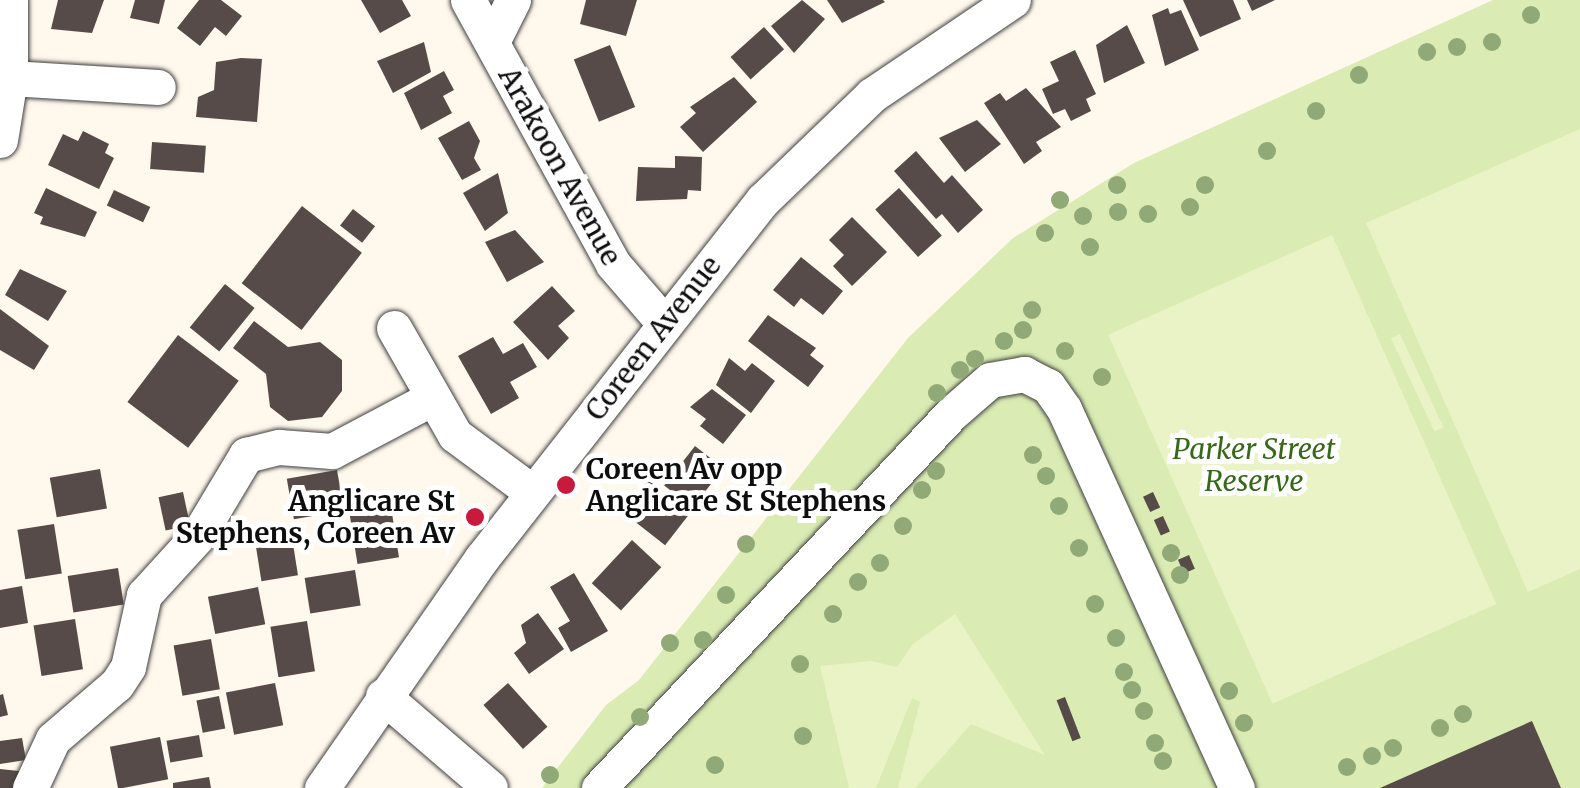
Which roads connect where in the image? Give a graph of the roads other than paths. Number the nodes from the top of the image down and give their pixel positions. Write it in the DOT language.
graph roads {
  1 [pos="10,0"];
  2 [pos="468,0"];
  3 [pos="514,0"];
  4 [pos="1014,0"];
  5 [pos="492,42"];
  6 [pos="10,78"];
  7 [pos="158,88"];
  8 [pos="0,140"];
  9 [pos="664,323"];
  10 [pos="394,328"];
  11 [pos="432,398"];
  12 [pos="532,492"];
  13 [pos="383,696"];
  14 [pos="30,788"];
  15 [pos="322,788"];
  16 [pos="490,788"];
  17 [pos="599,788"];
  18 [pos="1237,788"];
  1 -- 6 [label="street"];
  2 -- 5 [label="street, Arakoon Avenue"];
  3 -- 5 [label="street"];
  4 -- 9 [label="street, Coreen Avenue"];
  5 -- 9 [label="street, Arakoon Avenue"];
  6 -- 7 [label="street"];
  6 -- 8 [label="street"];
  9 -- 12 [label="street, Coreen Avenue"];
  10 -- 11 [label="street"];
  11 -- 12 [label="street"];
  11 -- 14 [label="street"];
  12 -- 13 [label="street, Coreen Avenue"];
  13 -- 15 [label="street, Coreen Avenue"];
  13 -- 16 [label="street"];
  17 -- 18 [label="street"];
}
